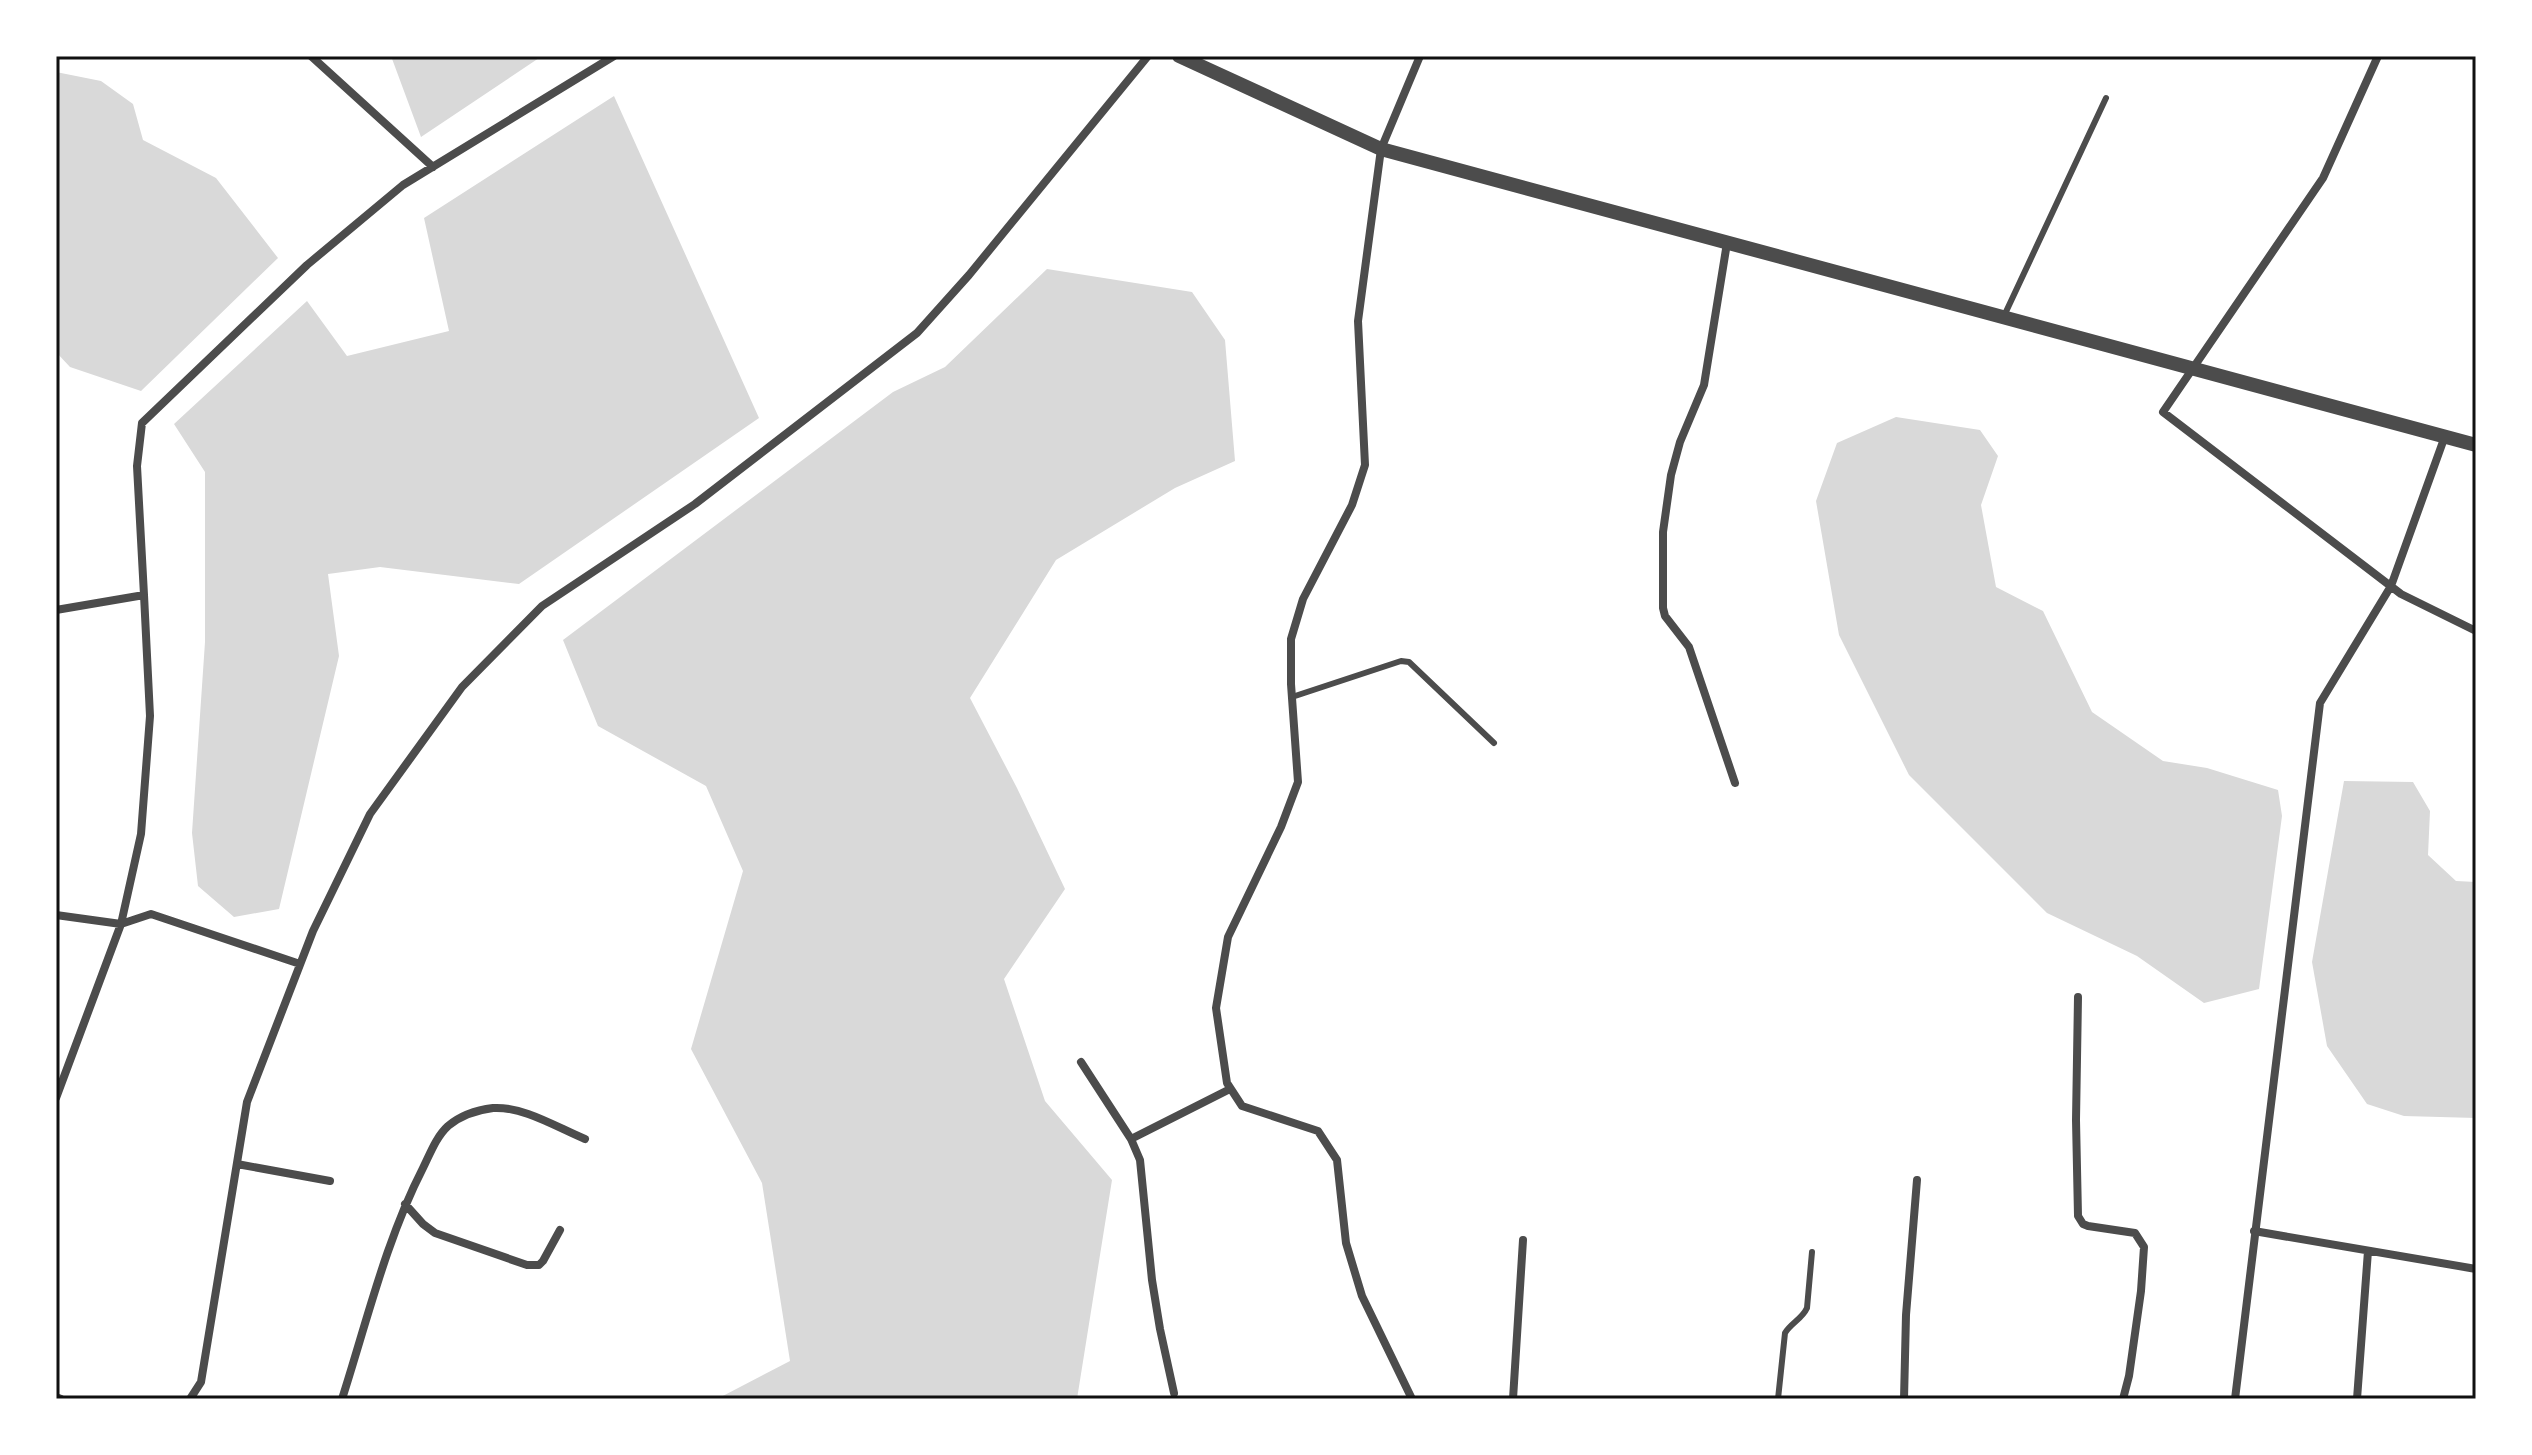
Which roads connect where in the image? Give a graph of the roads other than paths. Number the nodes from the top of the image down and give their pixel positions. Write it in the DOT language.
graph roads {
  1 [pos="311,56"];
  2 [pos="614,56"];
  3 [pos="1148,56"];
  4 [pos="1179,56"];
  5 [pos="1420,56"];
  6 [pos="2378,56"];
  7 [pos="2106,98"];
  8 [pos="1381,149"];
  9 [pos="433,167"];
  10 [pos="1727,243"];
  11 [pos="2004,318"];
  12 [pos="2193,369"];
  13 [pos="2445,436"];
  14 [pos="2476,445"];
  15 [pos="2391,586"];
  16 [pos="144,595"];
  17 [pos="56,610"];
  18 [pos="2476,631"];
  19 [pos="1292,697"];
  20 [pos="1494,743"];
  21 [pos="1735,783"];
  22 [pos="56,915"];
  23 [pos="121,924"];
  24 [pos="300,964"];
  25 [pos="2078,997"];
  26 [pos="1081,1062"];
  27 [pos="1230,1089"];
  28 [pos="56,1098"];
  29 [pos="585,1139"];
  30 [pos="1131,1139"];
  31 [pos="237,1164"];
  32 [pos="1917,1180"];
  33 [pos="330,1181"];
  34 [pos="405,1204"];
  35 [pos="560,1230"];
  36 [pos="2254,1231"];
  37 [pos="1523,1240"];
  38 [pos="2368,1251"];
  39 [pos="1812,1252"];
  40 [pos="2476,1269"];
  41 [pos="1174,1393"];
  42 [pos="190,1399"];
  43 [pos="342,1399"];
  44 [pos="1412,1399"];
  45 [pos="1513,1399"];
  46 [pos="1778,1399"];
  47 [pos="1904,1399"];
  48 [pos="2123,1399"];
  49 [pos="2235,1399"];
  50 [pos="2357,1399"];
  1 -- 9 [label="street"];
  2 -- 9 [label="street"];
  3 -- 24 [label="street"];
  4 -- 8 [label="street"];
  5 -- 8 [label="street"];
  6 -- 12 [label="street"];
  7 -- 11 [label="lane"];
  8 -- 10 [label="street"];
  8 -- 19 [label="street"];
  9 -- 16 [label="street"];
  10 -- 11 [label="street"];
  10 -- 21 [label="street"];
  11 -- 12 [label="street"];
  12 -- 13 [label="street"];
  12 -- 15 [label="street"];
  13 -- 14 [label="street"];
  13 -- 15 [label="street"];
  15 -- 18 [label="street"];
  15 -- 36 [label="street"];
  16 -- 17 [label="street"];
  16 -- 23 [label="street"];
  19 -- 20 [label="lane"];
  19 -- 27 [label="street"];
  22 -- 23 [label="street"];
  23 -- 24 [label="street"];
  23 -- 28 [label="street"];
  24 -- 31 [label="street"];
  25 -- 48 [label="street"];
  26 -- 30 [label="street"];
  27 -- 30 [label="street"];
  27 -- 44 [label="street"];
  29 -- 34 [label="street"];
  30 -- 41 [label="street"];
  31 -- 33 [label="street"];
  31 -- 42 [label="street"];
  32 -- 47 [label="street"];
  34 -- 35 [label="street"];
  34 -- 43 [label="street"];
  36 -- 38 [label="street"];
  36 -- 49 [label="street"];
  37 -- 45 [label="street"];
  38 -- 40 [label="street"];
  38 -- 50 [label="street"];
  39 -- 46 [label="lane"];
}
